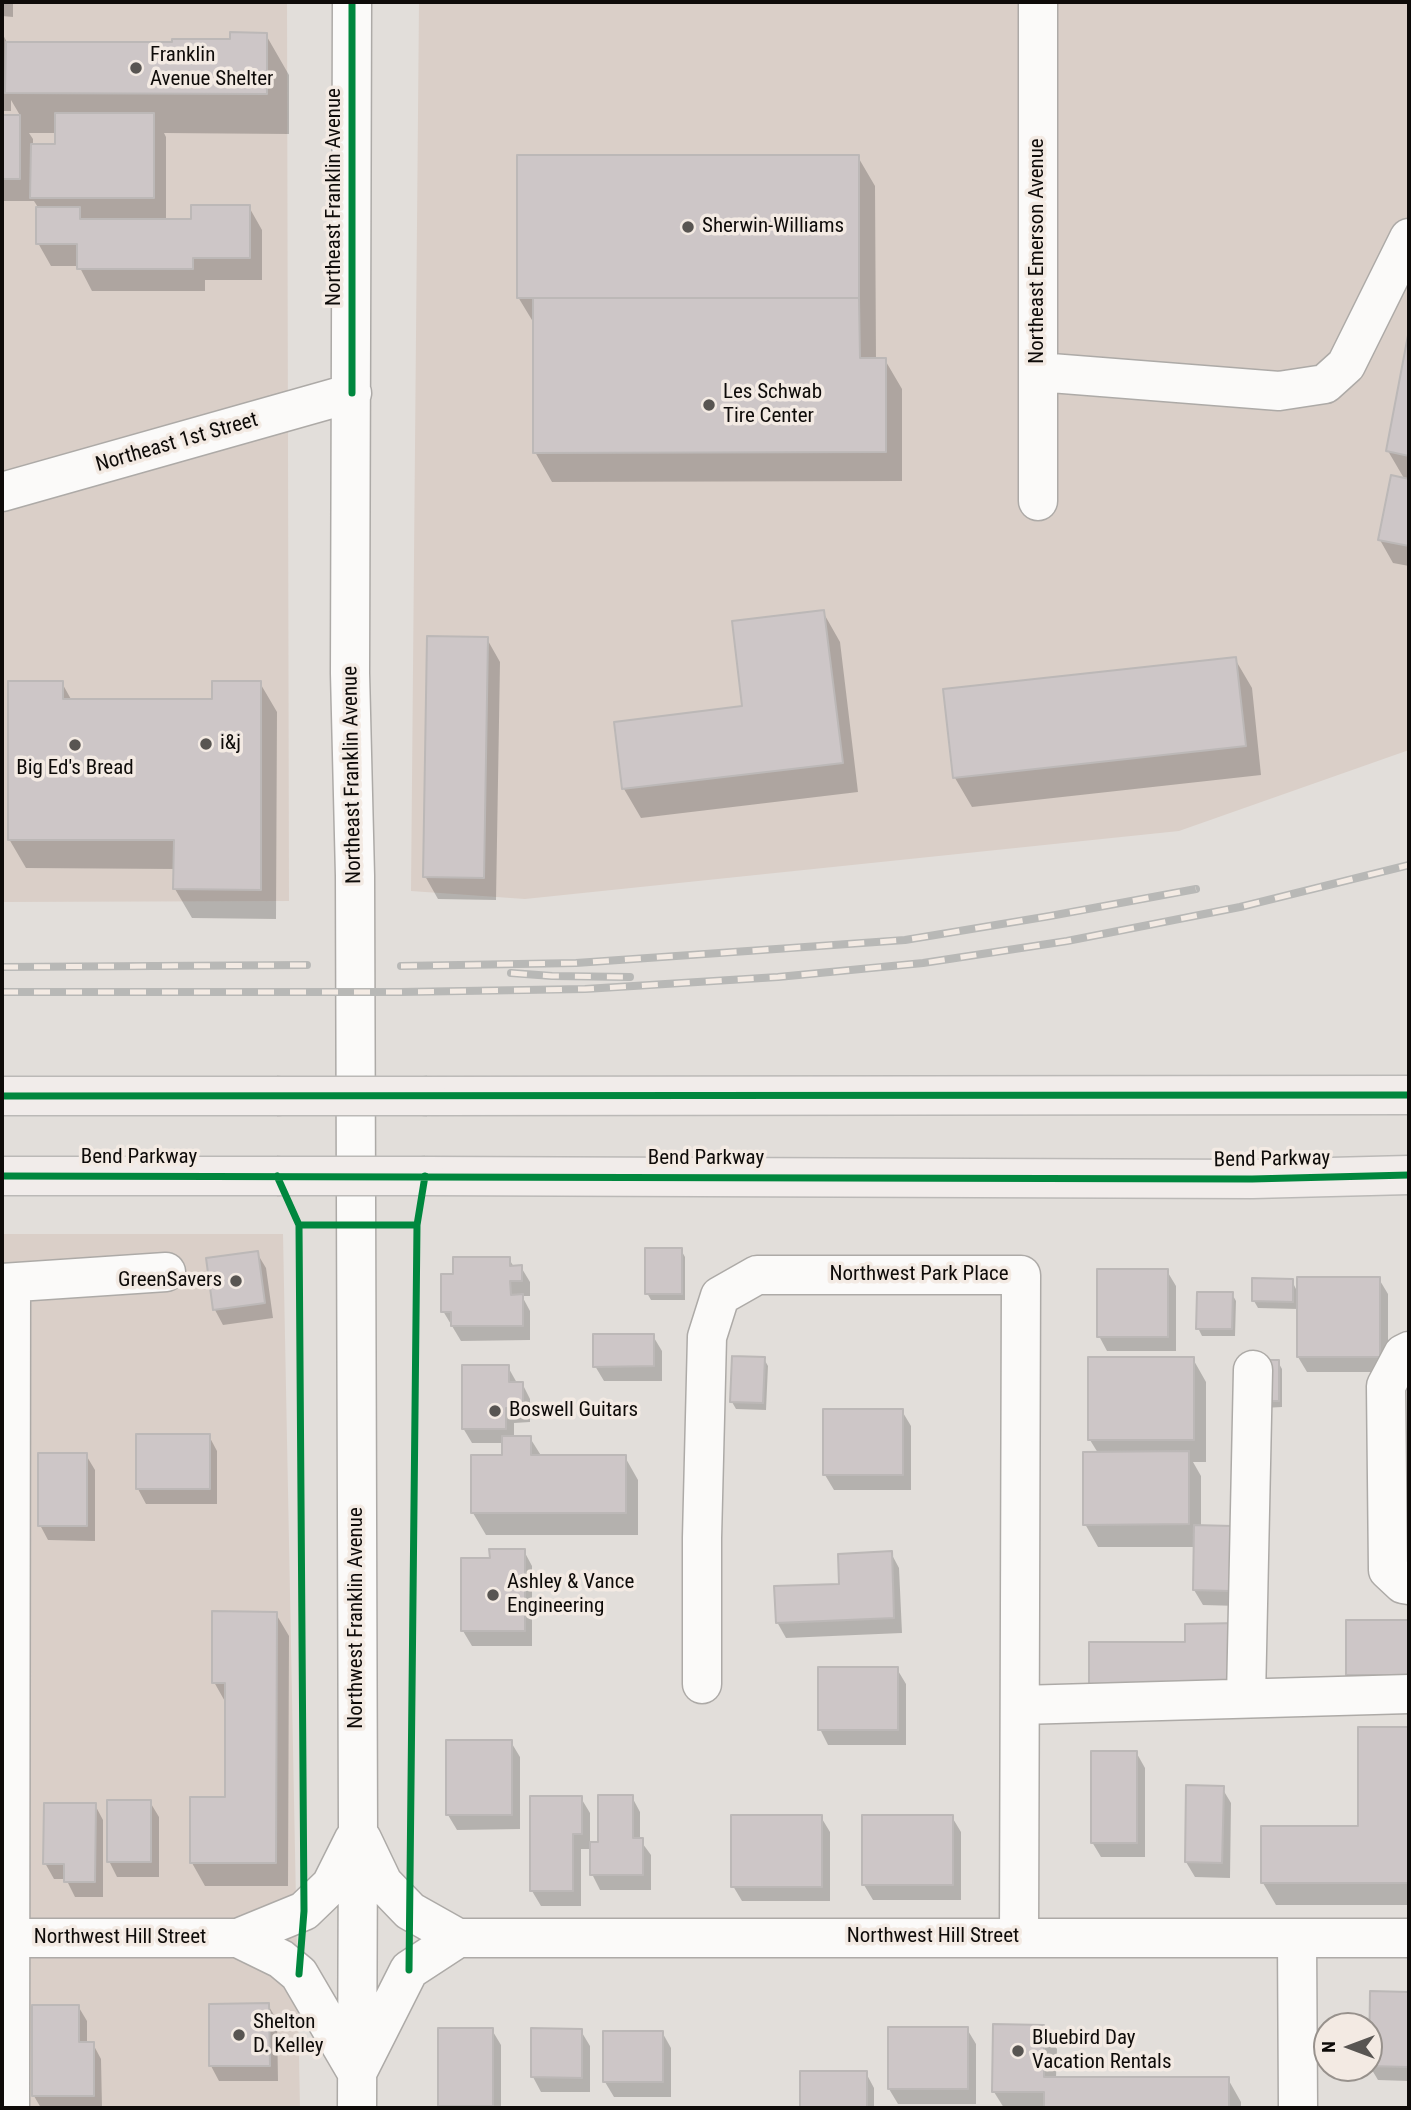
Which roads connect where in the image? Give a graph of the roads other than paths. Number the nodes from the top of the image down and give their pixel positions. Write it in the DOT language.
graph roads {
  1 [pos="352,2"];
  2 [pos="1038,2"];
  3 [pos="1409,238"];
  4 [pos="1038,372"];
  5 [pos="352,393"];
  6 [pos="2,492"];
  7 [pos="1038,501"];
  8 [pos="1409,1078"];
  9 [pos="1280,1095"];
  10 [pos="1409,1095"];
  11 [pos="2,1096"];
  12 [pos="354,1128"];
  13 [pos="1409,1175"];
  14 [pos="2,1176"];
  15 [pos="166,1272"];
  16 [pos="6,1283"];
  17 [pos="1409,1351"];
  18 [pos="1253,1370"];
  19 [pos="1409,1586"];
  20 [pos="702,1684"];
  21 [pos="1409,1695"];
  22 [pos="1246,1698"];
  23 [pos="1020,1705"];
  24 [pos="358,1830"];
  25 [pos="1019,1937"];
  26 [pos="5,1938"];
  27 [pos="238,1938"];
  28 [pos="458,1938"];
  29 [pos="1409,1938"];
  30 [pos="1297,1939"];
  31 [pos="357,2091"];
  32 [pos="10,2108"];
  33 [pos="1298,2108"];
  1 -- 5 [label="street, Northeast Franklin Avenue"];
  2 -- 4 [label="street, Northeast Emerson Avenue"];
  3 -- 4 [label="street"];
  4 -- 7 [label="street, Northeast Emerson Avenue"];
  5 -- 6 [label="street, Northeast 1st Street"];
  5 -- 12 [label="street, Northeast Franklin Avenue"];
  8 -- 9 [label="highway"];
  9 -- 10 [label="highway"];
  9 -- 11 [label="highway, bridge"];
  12 -- 24 [label="street, Northwest Franklin Avenue"];
  13 -- 14 [label="highway, Bend Parkway, bridge"];
  15 -- 16 [label="street"];
  16 -- 26 [label="street"];
  17 -- 19 [label="street"];
  18 -- 22 [label="street"];
  20 -- 23 [label="street, Northwest Park Place"];
  21 -- 22 [label="street"];
  22 -- 23 [label="street"];
  23 -- 25 [label="street, Northwest Park Place"];
  24 -- 27 [label="street, Northwest Hill Street"];
  24 -- 28 [label="street, Northwest Hill Street"];
  24 -- 31 [label="street, Northwest Franklin Avenue"];
  25 -- 28 [label="street, Northwest Hill Street"];
  25 -- 30 [label="street, Northwest Hill Street"];
  26 -- 27 [label="street, Northwest Hill Street"];
  26 -- 32 [label="street"];
  27 -- 31 [label="street, Northwest Hill Street"];
  28 -- 31 [label="street"];
  29 -- 30 [label="street, Northwest Hill Street"];
  30 -- 33 [label="street"];
}
